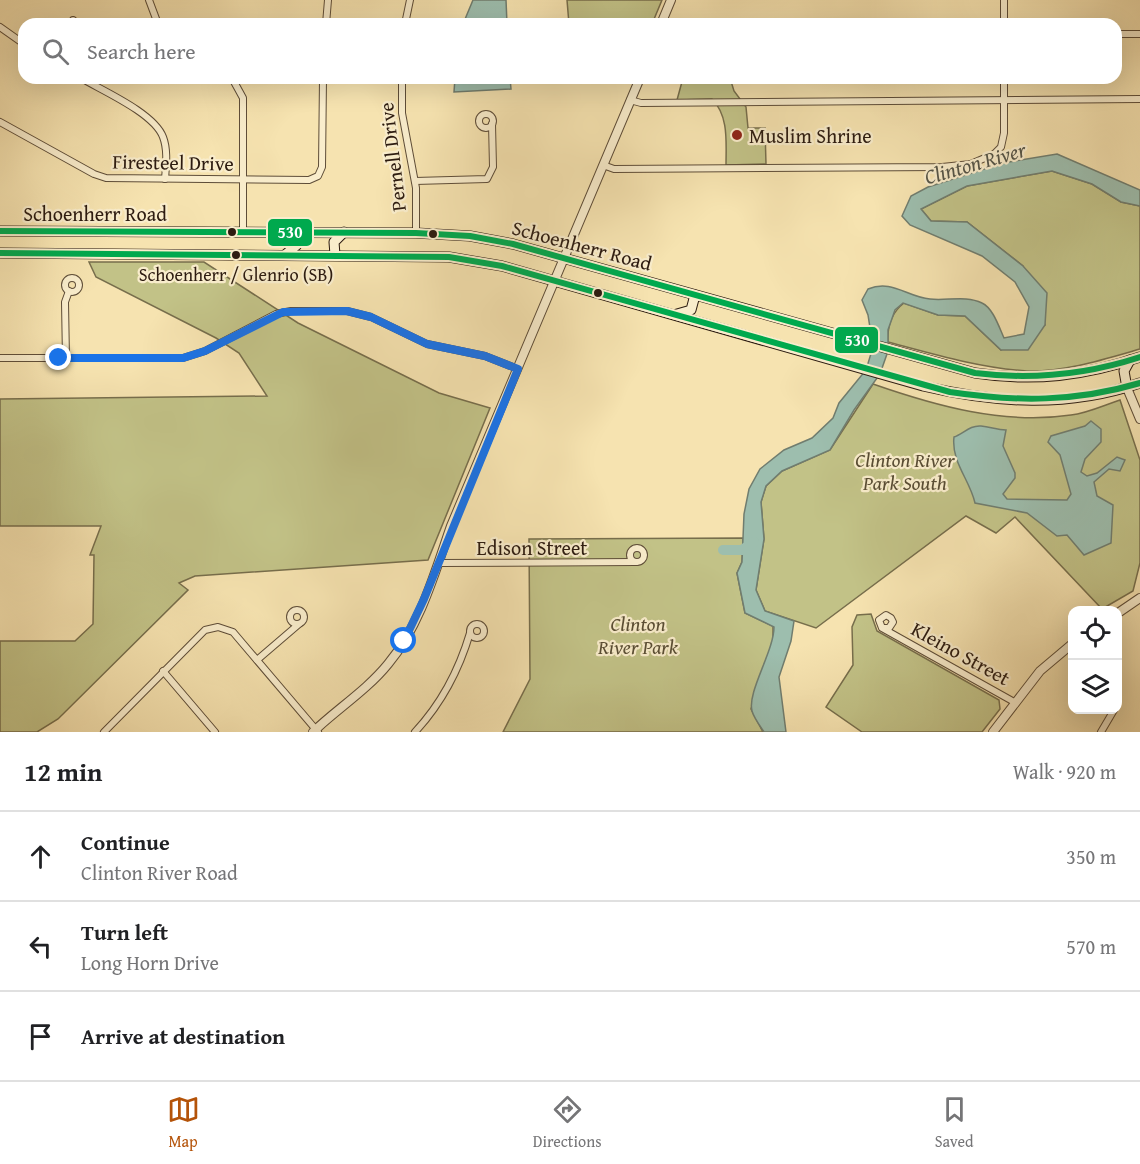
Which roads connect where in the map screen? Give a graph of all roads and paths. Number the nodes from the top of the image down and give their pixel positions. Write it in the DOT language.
graph roads {
  1 [pos="149,0"];
  2 [pos="328,0"];
  3 [pos="410,0"];
  4 [pos="671,0"];
  5 [pos="1004,0"];
  6 [pos="156,18"];
  7 [pos="326,18"];
  8 [pos="406,18"];
  9 [pos="664,18"];
  10 [pos="1004,18"];
  11 [pos="0,27"];
  12 [pos="1122,34"];
  13 [pos="1140,34"];
  14 [pos="18,40"];
  15 [pos="91,84"];
  16 [pos="235,84"];
  17 [pos="323,84"];
  18 [pos="402,84"];
  19 [pos="637,84"];
  20 [pos="1004,84"];
  21 [pos="1140,99"];
  22 [pos="630,100"];
  23 [pos="1004,101"];
  24 [pos="1,126"];
  25 [pos="489,128"];
  26 [pos="603,165"];
  27 [pos="165,179"];
  28 [pos="243,180"];
  29 [pos="415,181"];
  30 [pos="0,231"];
  31 [pos="243,232"];
  32 [pos="296,232"];
  33 [pos="344,232"];
  34 [pos="416,233"];
  35 [pos="0,254"];
  36 [pos="285,254"];
  37 [pos="335,255"];
  38 [pos="564,258"];
  39 [pos="554,281"];
  40 [pos="69,291"];
  41 [pos="695,295"];
  42 [pos="673,315"];
  43 [pos="1140,357"];
  44 [pos="0,358"];
  45 [pos="66,358"];
  46 [pos="1130,360"];
  47 [pos="518,369"];
  48 [pos="1140,383"];
  49 [pos="1128,388"];
  50 [pos="1140,419"];
  51 [pos="631,555"];
  52 [pos="626,562"];
  53 [pos="636,562"];
  54 [pos="438,563"];
  55 [pos="1140,598"];
  56 [pos="1122,611"];
  57 [pos="291,620"];
  58 [pos="299,624"];
  59 [pos="892,628"];
  60 [pos="292,629"];
  61 [pos="470,633"];
  62 [pos="477,638"];
  63 [pos="466,644"];
  64 [pos="1068,648"];
  65 [pos="256,660"];
  66 [pos="164,671"];
  67 [pos="1016,703"];
  68 [pos="1112,714"];
  69 [pos="109,730"];
  70 [pos="315,731"];
  71 [pos="216,732"];
  72 [pos="415,732"];
  73 [pos="993,732"];
  74 [pos="1101,732"];
  1 -- 6 [label="street"];
  2 -- 7 [label="street"];
  3 -- 8 [label="street"];
  4 -- 9 [label="street"];
  5 -- 10 [label="street"];
  11 -- 14 [label="street"];
  12 -- 13 [label="street"];
  15 -- 27 [label="street"];
  16 -- 28 [label="street"];
  17 -- 28 [label="street, Firesteel Drive"];
  18 -- 29 [label="street, Pernell Drive"];
  19 -- 22 [label="street"];
  20 -- 23 [label="street"];
  21 -- 23 [label="street"];
  22 -- 23 [label="street"];
  22 -- 26 [label="street"];
  23 -- 26 [label="street"];
  24 -- 27 [label="street, Firesteel Drive"];
  25 -- 29 [label="street"];
  26 -- 38 [label="street"];
  27 -- 28 [label="street, Firesteel Drive"];
  28 -- 31 [label="street"];
  29 -- 34 [label="street, Pernell Drive"];
  30 -- 31 [label="main road, Schoenherr Road"];
  31 -- 32 [label="main road, Schoenherr Road"];
  32 -- 33 [label="main road, Schoenherr Road"];
  32 -- 36 [label="main road"];
  33 -- 34 [label="main road, Schoenherr Road"];
  33 -- 37 [label="main road"];
  34 -- 38 [label="main road, Schoenherr Road"];
  35 -- 36 [label="main road, Schoenherr Road"];
  36 -- 37 [label="main road, Schoenherr Road"];
  37 -- 39 [label="main road, Schoenherr Road"];
  38 -- 39 [label="street"];
  38 -- 41 [label="main road, Schoenherr Road"];
  39 -- 42 [label="main road, Schoenherr Road"];
  39 -- 47 [label="street"];
  40 -- 45 [label="street"];
  41 -- 42 [label="main road"];
  41 -- 46 [label="main road, Schoenherr Road"];
  42 -- 49 [label="main road, Schoenherr Road"];
  43 -- 46 [label="main road, Schoenherr Road"];
  44 -- 45 [label="street"];
  45 -- 47 [label="street"];
  46 -- 49 [label="main road"];
  47 -- 54 [label="street"];
  48 -- 49 [label="main road, Schoenherr Road"];
  49 -- 50 [label="street"];
  51 -- 52 [label="street"];
  51 -- 53 [label="street"];
  51 -- 53 [label="street"];
  52 -- 53 [label="street, Edison Street"];
  52 -- 54 [label="street, Edison Street"];
  54 -- 70 [label="street"];
  55 -- 56 [label="street"];
  57 -- 58 [label="street"];
  57 -- 58 [label="street"];
  57 -- 60 [label="street"];
  58 -- 60 [label="street"];
  59 -- 59 [label="street, Kleino Street"];
  59 -- 67 [label="street, Kleino Street"];
  60 -- 65 [label="street"];
  61 -- 62 [label="street"];
  61 -- 62 [label="street"];
  61 -- 63 [label="street"];
  62 -- 63 [label="street"];
  63 -- 72 [label="street"];
  64 -- 67 [label="street"];
  65 -- 66 [label="street"];
  65 -- 70 [label="street"];
  66 -- 69 [label="street"];
  66 -- 71 [label="street"];
  67 -- 73 [label="street"];
  68 -- 74 [label="street"];
}
